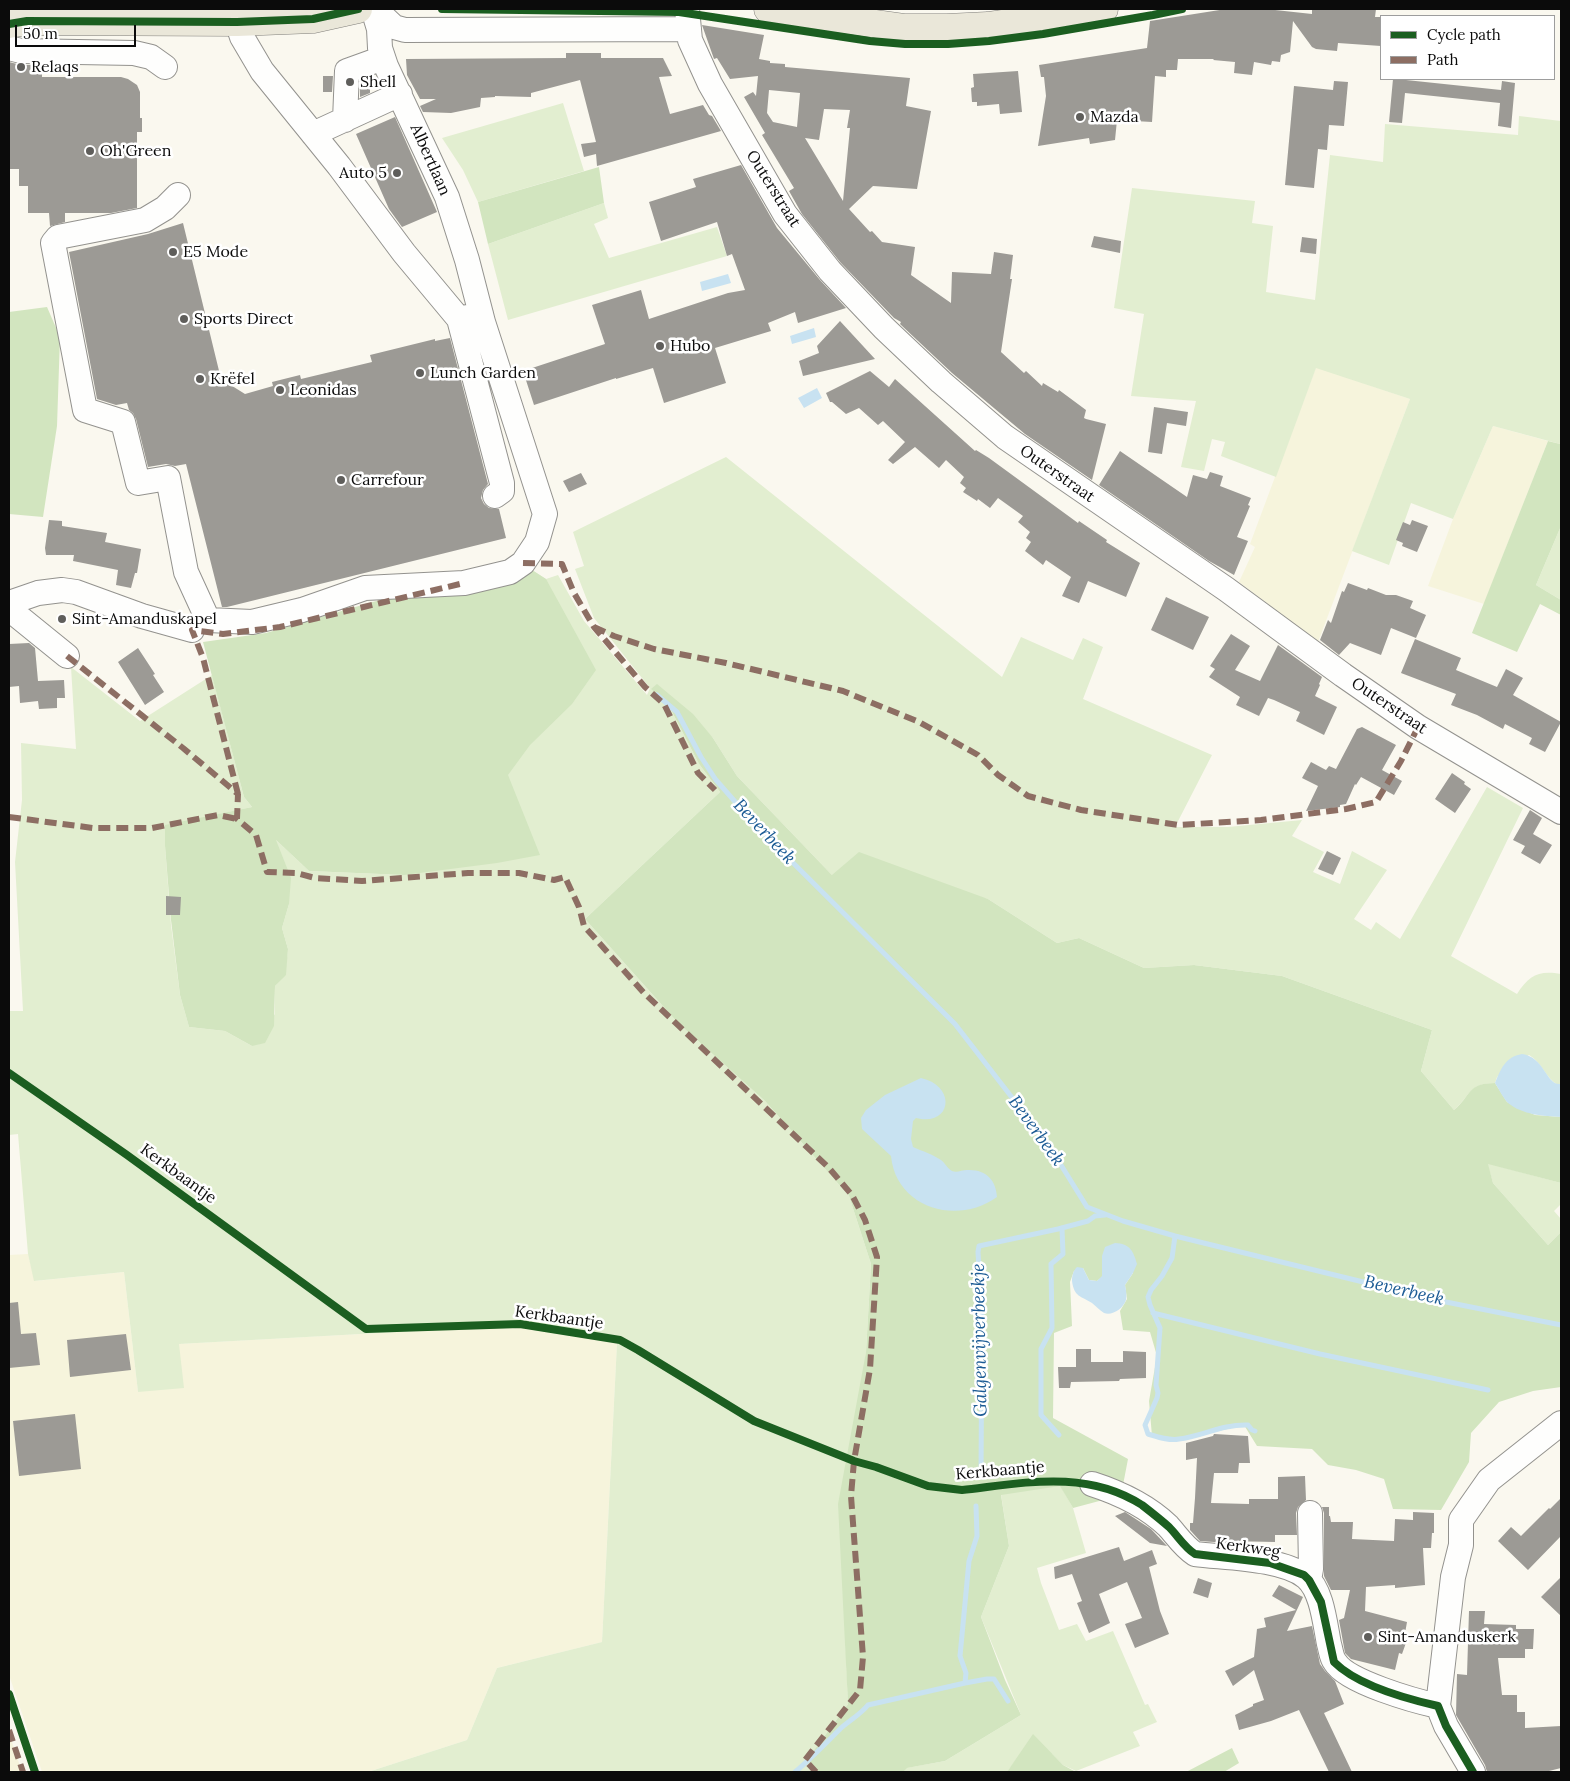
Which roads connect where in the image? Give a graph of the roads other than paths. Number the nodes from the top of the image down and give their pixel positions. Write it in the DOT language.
graph roads {
  1 [pos="358,9"];
  2 [pos="374,9"];
  3 [pos="768,9"];
  4 [pos="1103,9"];
  5 [pos="816,13"];
  6 [pos="688,19"];
  7 [pos="237,22"];
  8 [pos="9,24"];
  9 [pos="9,48"];
  10 [pos="383,58"];
  11 [pos="165,67"];
  12 [pos="400,94"];
  13 [pos="346,120"];
  14 [pos="313,134"];
  15 [pos="178,195"];
  16 [pos="470,317"];
  17 [pos="495,496"];
  18 [pos="9,603"];
  19 [pos="9,609"];
  20 [pos="192,630"];
  21 [pos="67,656"];
  22 [pos="1561,812"];
  23 [pos="1561,1423"];
  24 [pos="1092,1484"];
  25 [pos="1310,1513"];
  26 [pos="1309,1580"];
  27 [pos="1438,1706"];
  28 [pos="1473,1772"];
  1 -- 7 [label="main road"];
  2 -- 6 [label="street, Albertlaan"];
  2 -- 10 [label="street, Albertlaan"];
  3 -- 5 [label="main road"];
  4 -- 5 [label="main road"];
  6 -- 22 [label="street, Outerstraat"];
  7 -- 8 [label="main road"];
  7 -- 14 [label="street"];
  9 -- 11 [label="street"];
  10 -- 12 [label="street, Albertlaan"];
  10 -- 13 [label="street"];
  12 -- 13 [label="street"];
  12 -- 16 [label="street, Albertlaan"];
  13 -- 14 [label="street"];
  14 -- 16 [label="street"];
  15 -- 16 [label="street"];
  16 -- 17 [label="street"];
  18 -- 20 [label="street"];
  19 -- 21 [label="street"];
  23 -- 27 [label="street"];
  24 -- 26 [label="street, Kerkweg"];
  25 -- 26 [label="street"];
  26 -- 27 [label="street"];
  27 -- 28 [label="street"];
}
